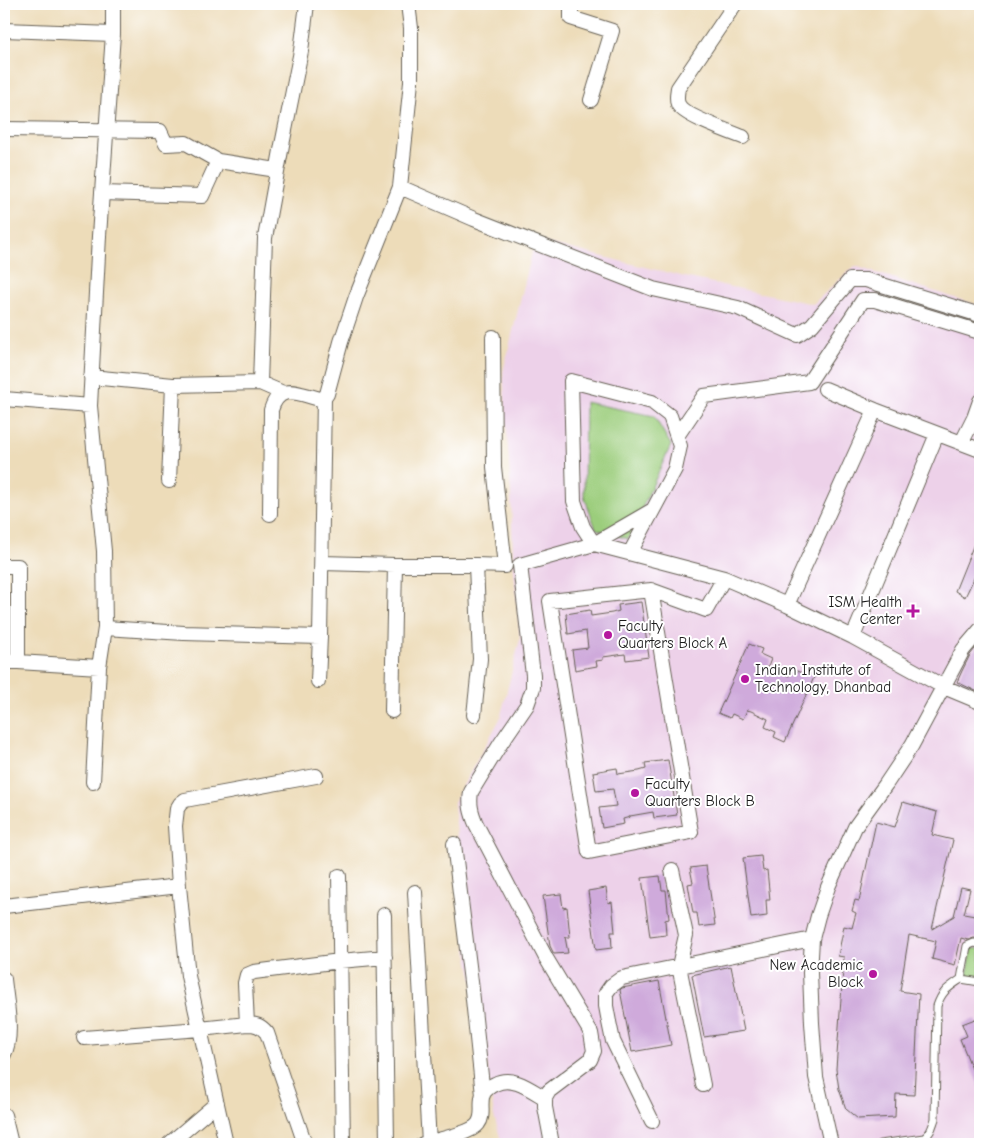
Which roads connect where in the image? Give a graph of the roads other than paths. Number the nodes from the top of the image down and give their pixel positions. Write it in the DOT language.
graph roads {
  1 [pos="113,4"];
  2 [pos="307,4"];
  3 [pos="408,4"];
  4 [pos="571,4"];
  5 [pos="735,4"];
  6 [pos="4,30"];
  7 [pos="114,34"];
  8 [pos="591,100"];
  9 [pos="4,129"];
  10 [pos="106,130"];
  11 [pos="743,138"];
  12 [pos="218,161"];
  13 [pos="277,170"];
  14 [pos="400,187"];
  15 [pos="102,193"];
  16 [pos="980,315"];
  17 [pos="980,332"];
  18 [pos="493,337"];
  19 [pos="91,377"];
  20 [pos="260,383"];
  21 [pos="173,385"];
  22 [pos="825,389"];
  23 [pos="283,393"];
  24 [pos="324,398"];
  25 [pos="4,399"];
  26 [pos="980,400"];
  27 [pos="90,406"];
  28 [pos="875,410"];
  29 [pos="937,434"];
  30 [pos="677,436"];
  31 [pos="962,442"];
  32 [pos="980,450"];
  33 [pos="169,481"];
  34 [pos="652,511"];
  35 [pos="270,514"];
  36 [pos="594,544"];
  37 [pos="630,553"];
  38 [pos="322,563"];
  39 [pos="395,565"];
  40 [pos="476,565"];
  41 [pos="4,566"];
  42 [pos="724,578"];
  43 [pos="650,590"];
  44 [pos="786,605"];
  45 [pos="105,628"];
  46 [pos="980,630"];
  47 [pos="320,637"];
  48 [pos="853,637"];
  49 [pos="4,662"];
  50 [pos="18,662"];
  51 [pos="99,667"];
  52 [pos="318,681"];
  53 [pos="944,686"];
  54 [pos="980,702"];
  55 [pos="392,711"];
  56 [pos="474,715"];
  57 [pos="316,776"];
  58 [pos="93,782"];
  59 [pos="454,844"];
  60 [pos="672,870"];
  61 [pos="339,876"];
  62 [pos="179,886"];
  63 [pos="414,892"];
  64 [pos="4,906"];
  65 [pos="384,915"];
  66 [pos="812,939"];
  67 [pos="980,944"];
  68 [pos="385,957"];
  69 [pos="340,961"];
  70 [pos="679,966"];
  71 [pos="4,979"];
  72 [pos="961,979"];
  73 [pos="980,982"];
  74 [pos="247,1024"];
  75 [pos="200,1029"];
  76 [pos="84,1038"];
  77 [pos="4,1054"];
  78 [pos="703,1085"];
  79 [pos="483,1095"];
  80 [pos="545,1098"];
  81 [pos="217,1103"];
  82 [pos="4,1116"];
  83 [pos="652,1121"];
  84 [pos="426,1143"];
  85 [pos="12,1144"];
  86 [pos="170,1144"];
  87 [pos="226,1144"];
  88 [pos="305,1144"];
  89 [pos="343,1144"];
  90 [pos="387,1144"];
  91 [pos="552,1144"];
  92 [pos="831,1144"];
  93 [pos="880,1144"];
  1 -- 7 [label="street"];
  2 -- 13 [label="street"];
  3 -- 14 [label="street"];
  4 -- 8 [label="street"];
  5 -- 11 [label="street"];
  6 -- 7 [label="street"];
  7 -- 10 [label="street"];
  9 -- 10 [label="street"];
  10 -- 12 [label="street"];
  10 -- 15 [label="street"];
  12 -- 13 [label="street"];
  12 -- 15 [label="street"];
  13 -- 20 [label="street"];
  14 -- 16 [label="street"];
  14 -- 24 [label="street"];
  15 -- 19 [label="street"];
  17 -- 30 [label="street"];
  18 -- 40 [label="street"];
  19 -- 21 [label="street"];
  19 -- 27 [label="street"];
  20 -- 21 [label="street"];
  20 -- 23 [label="street"];
  21 -- 33 [label="street"];
  22 -- 28 [label="street"];
  23 -- 24 [label="street"];
  23 -- 35 [label="street"];
  24 -- 38 [label="street"];
  25 -- 27 [label="street"];
  26 -- 31 [label="street"];
  27 -- 45 [label="street"];
  28 -- 29 [label="street"];
  28 -- 44 [label="street"];
  29 -- 31 [label="street"];
  29 -- 48 [label="street"];
  30 -- 34 [label="street"];
  30 -- 36 [label="street"];
  31 -- 32 [label="street"];
  34 -- 36 [label="street"];
  34 -- 37 [label="street"];
  36 -- 37 [label="street"];
  36 -- 80 [label="street"];
  37 -- 42 [label="street"];
  38 -- 39 [label="street"];
  38 -- 47 [label="street"];
  39 -- 40 [label="street"];
  39 -- 55 [label="street"];
  40 -- 56 [label="street"];
  41 -- 50 [label="street"];
  42 -- 43 [label="street"];
  42 -- 44 [label="street"];
  43 -- 43 [label="street"];
  44 -- 48 [label="street"];
  45 -- 47 [label="street"];
  45 -- 51 [label="street"];
  46 -- 53 [label="street"];
  47 -- 52 [label="street"];
  48 -- 53 [label="street"];
  49 -- 50 [label="street"];
  50 -- 51 [label="street"];
  51 -- 58 [label="street"];
  53 -- 54 [label="street"];
  53 -- 66 [label="street"];
  57 -- 62 [label="street"];
  59 -- 79 [label="street"];
  60 -- 70 [label="street"];
  61 -- 69 [label="street"];
  62 -- 64 [label="street"];
  62 -- 75 [label="street"];
  63 -- 84 [label="street"];
  65 -- 68 [label="street"];
  66 -- 70 [label="street"];
  66 -- 92 [label="street"];
  67 -- 72 [label="lane"];
  68 -- 69 [label="street"];
  68 -- 90 [label="street"];
  69 -- 74 [label="street"];
  69 -- 89 [label="street"];
  70 -- 78 [label="street"];
  70 -- 83 [label="street"];
  71 -- 77 [label="street"];
  72 -- 73 [label="lane"];
  72 -- 93 [label="lane"];
  74 -- 75 [label="street"];
  74 -- 88 [label="street"];
  75 -- 76 [label="street"];
  75 -- 81 [label="street"];
  79 -- 80 [label="street"];
  79 -- 84 [label="street"];
  80 -- 91 [label="street"];
  81 -- 86 [label="street"];
  81 -- 87 [label="street"];
  82 -- 85 [label="street"];
}
